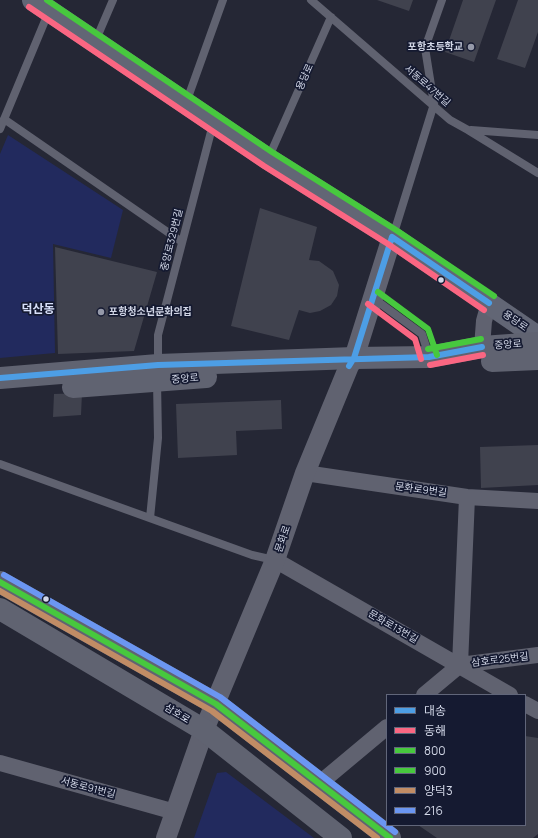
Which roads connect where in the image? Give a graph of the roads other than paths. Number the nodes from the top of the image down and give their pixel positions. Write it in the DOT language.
graph roads {
  1 [pos="113,0"];
  2 [pos="223,0"];
  3 [pos="311,0"];
  4 [pos="442,0"];
  5 [pos="41,6"];
  6 [pos="331,17"];
  7 [pos="95,42"];
  8 [pos="186,103"];
  9 [pos="434,104"];
  10 [pos="4,119"];
  11 [pos="214,122"];
  12 [pos="0,129"];
  13 [pos="468,130"];
  14 [pos="538,135"];
  15 [pos="268,158"];
  16 [pos="538,173"];
  17 [pos="392,237"];
  18 [pos="182,242"];
  19 [pos="373,298"];
  20 [pos="489,303"];
  21 [pos="538,337"];
  22 [pos="538,343"];
  23 [pos="482,347"];
  24 [pos="429,357"];
  25 [pos="538,359"];
  26 [pos="351,362"];
  27 [pos="157,373"];
  28 [pos="0,378"];
  29 [pos="0,392"];
  30 [pos="0,464"];
  31 [pos="305,473"];
  32 [pos="467,497"];
  33 [pos="538,501"];
  34 [pos="150,518"];
  35 [pos="275,560"];
  36 [pos="0,582"];
  37 [pos="0,609"];
  38 [pos="538,655"];
  39 [pos="460,665"];
  40 [pos="425,694"];
  41 [pos="508,694"];
  42 [pos="216,704"];
  43 [pos="526,705"];
  44 [pos="538,711"];
  45 [pos="386,728"];
  46 [pos="204,730"];
  47 [pos="0,763"];
  48 [pos="320,783"];
  49 [pos="175,812"];
  50 [pos="166,838"];
  51 [pos="341,838"];
  52 [pos="390,838"];
  1 -- 7 [label="lane"];
  2 -- 8 [label="lane"];
  3 -- 6 [label="lane, 서동로47번길"];
  4 -- 9 [label="lane"];
  5 -- 7 [label="main road, 용당로"];
  5 -- 10 [label="lane"];
  6 -- 9 [label="lane, 서동로47번길"];
  6 -- 15 [label="lane, 용당로"];
  7 -- 8 [label="main road, 용당로"];
  8 -- 11 [label="main road, 용당로"];
  9 -- 13 [label="lane, 서동로47번길"];
  9 -- 17 [label="lane"];
  10 -- 12 [label="lane"];
  10 -- 18 [label="lane"];
  11 -- 15 [label="main road, 용당로"];
  11 -- 18 [label="lane, 중앙로329번길"];
  13 -- 14 [label="lane"];
  13 -- 16 [label="lane, 서동로47번길"];
  15 -- 17 [label="main road, 용당로"];
  17 -- 19 [label="street, 문화로"];
  17 -- 20 [label="main road, 용당로"];
  18 -- 27 [label="lane, 중앙로329번길"];
  19 -- 24 [label="lane"];
  19 -- 26 [label="street, 문화로"];
  20 -- 21 [label="main road, 용당로"];
  20 -- 23 [label="street"];
  22 -- 23 [label="main road, 중앙로"];
  23 -- 24 [label="main road, 중앙로"];
  24 -- 26 [label="main road, 중앙로"];
  25 -- 26 [label="main road, 중앙로"];
  26 -- 27 [label="main road, 중앙로"];
  26 -- 31 [label="street, 문화로"];
  27 -- 28 [label="main road, 중앙로"];
  27 -- 29 [label="main road, 중앙로"];
  27 -- 34 [label="lane, 중앙로329번길"];
  30 -- 34 [label="lane"];
  31 -- 32 [label="street, 문화로9번길"];
  31 -- 35 [label="street, 문화로"];
  32 -- 33 [label="street, 문화로9번길"];
  32 -- 39 [label="street"];
  34 -- 35 [label="lane"];
  35 -- 39 [label="street, 문화로13번길"];
  35 -- 42 [label="street, 문화로"];
  36 -- 42 [label="main road"];
  37 -- 46 [label="main road, 삼호로"];
  38 -- 39 [label="street, 삼호로25번길"];
  39 -- 40 [label="street, 삼호로25번길"];
  39 -- 41 [label="street, 문화로13번길"];
  42 -- 46 [label="street, 문화로"];
  42 -- 48 [label="main road"];
  43 -- 44 [label="street"];
  45 -- 48 [label="street"];
  46 -- 49 [label="street, 문화로"];
  46 -- 51 [label="main road, 삼호로"];
  47 -- 49 [label="street, 서동로91번길"];
  48 -- 52 [label="main road"];
  49 -- 50 [label="street, 문화로"];
}
